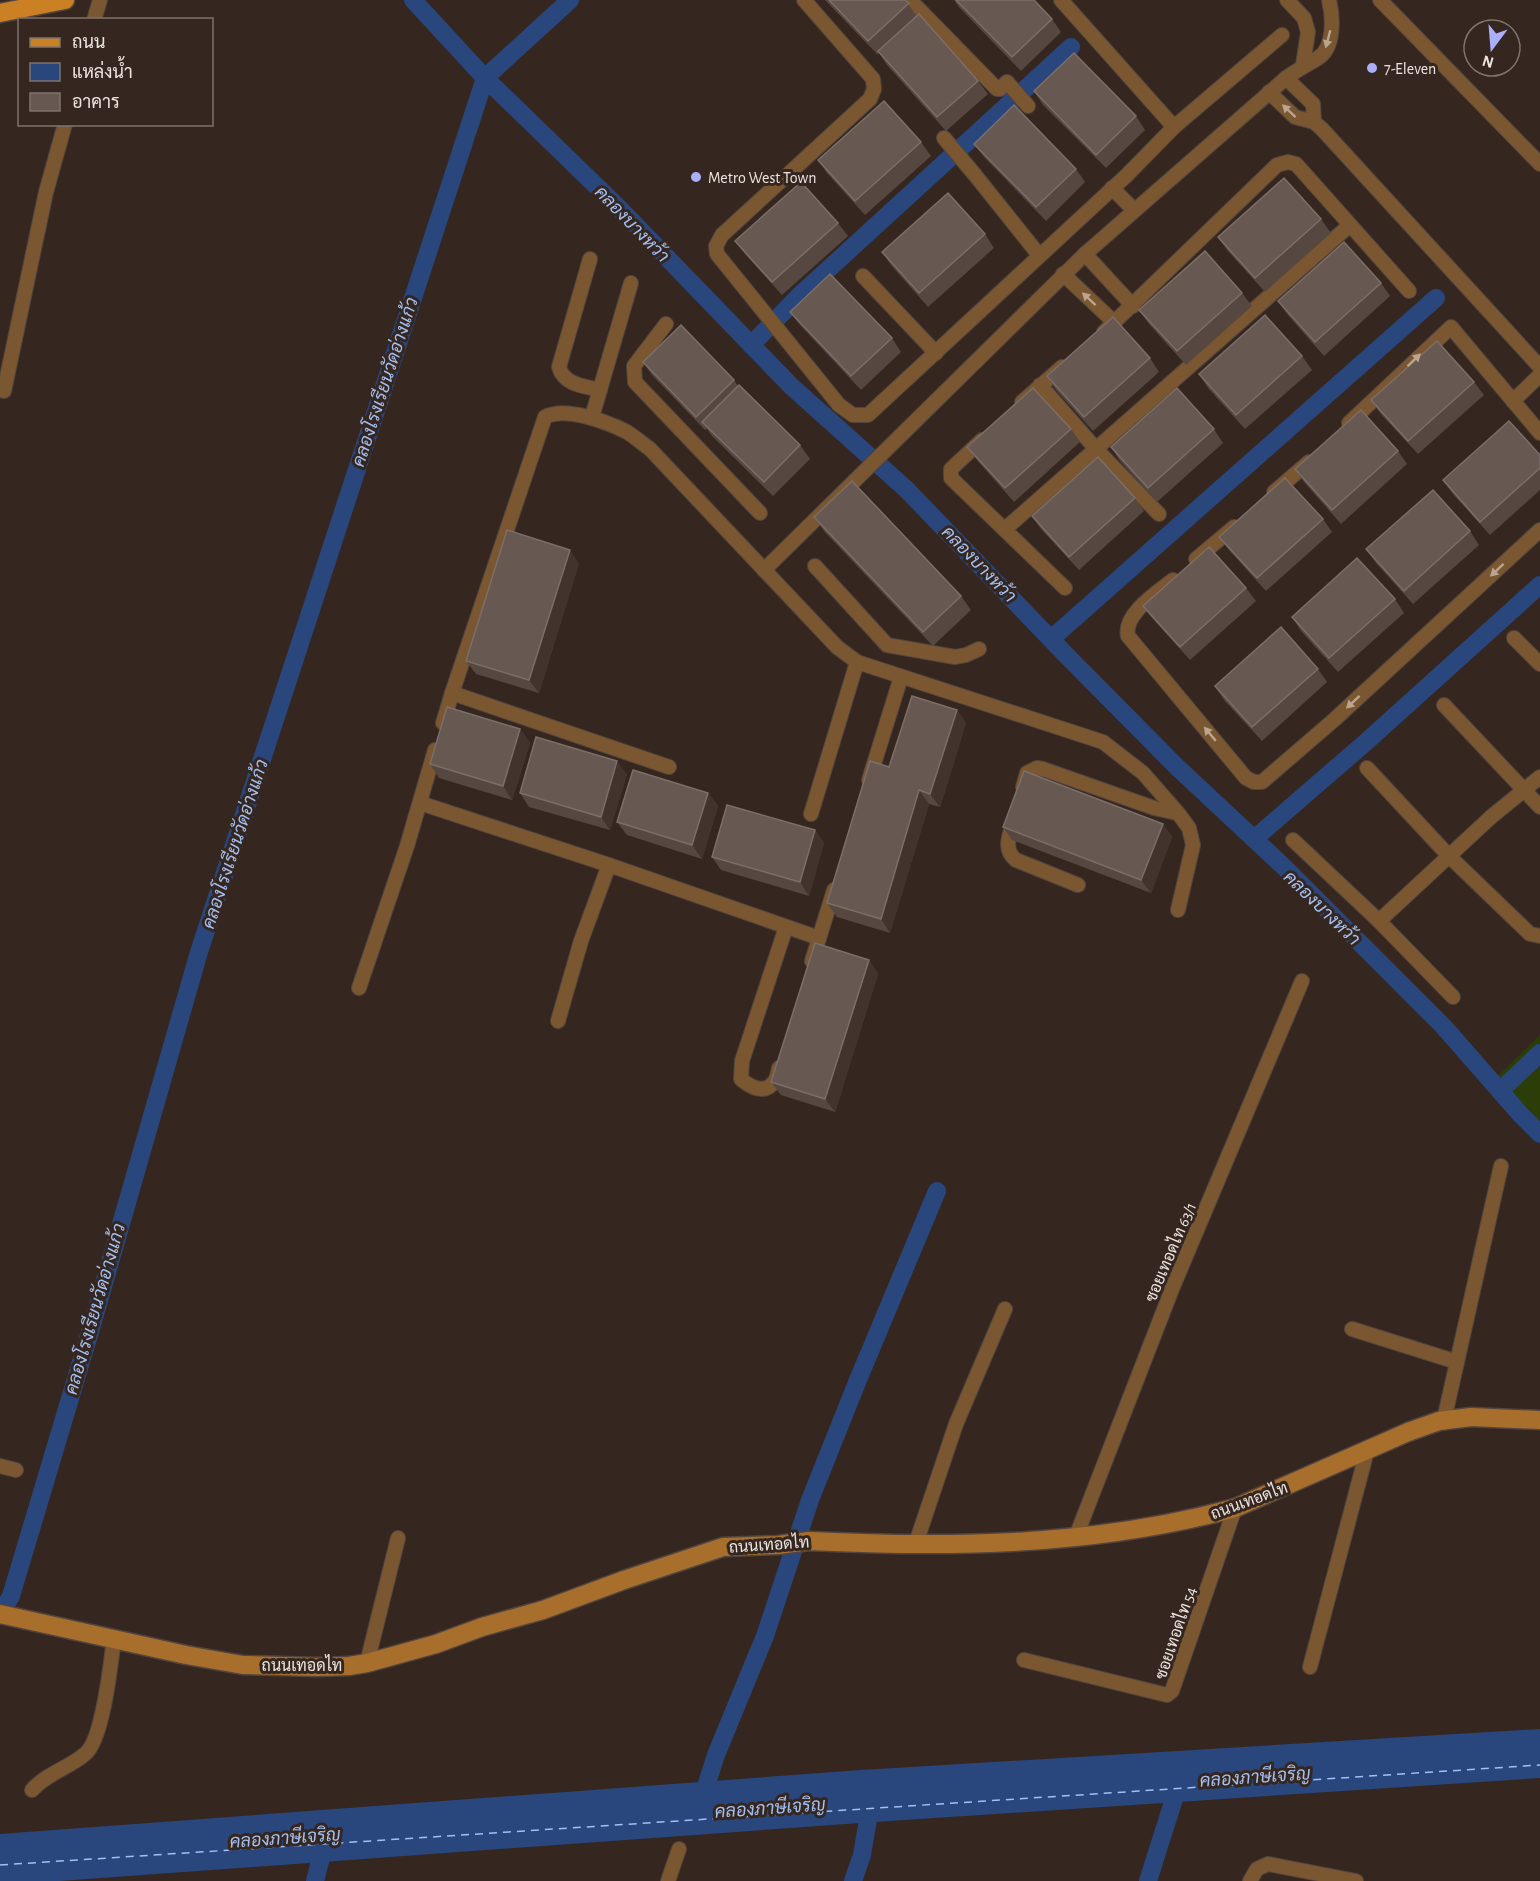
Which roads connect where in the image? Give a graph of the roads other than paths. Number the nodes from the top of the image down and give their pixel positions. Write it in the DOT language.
graph roads {
  1 [pos="65,0"];
  2 [pos="99,0"];
  3 [pos="804,0"];
  4 [pos="910,0"];
  5 [pos="1061,0"];
  6 [pos="1287,0"];
  7 [pos="1329,0"];
  8 [pos="1380,0"];
  9 [pos="0,13"];
  10 [pos="94,18"];
  11 [pos="1282,35"];
  12 [pos="1302,65"];
  13 [pos="1286,78"];
  14 [pos="1269,92"];
  15 [pos="1026,104"];
  16 [pos="1314,122"];
  17 [pos="64,126"];
  18 [pos="1174,127"];
  19 [pos="948,143"];
  20 [pos="1540,164"];
  21 [pos="1112,188"];
  22 [pos="1134,210"];
  23 [pos="1350,225"];
  24 [pos="1085,254"];
  25 [pos="1039,255"];
  26 [pos="590,259"];
  27 [pos="1063,274"];
  28 [pos="863,276"];
  29 [pos="631,283"];
  30 [pos="1409,291"];
  31 [pos="1133,306"];
  32 [pos="1115,323"];
  33 [pos="666,324"];
  34 [pos="1090,344"];
  35 [pos="936,353"];
  36 [pos="1074,358"];
  37 [pos="1540,367"];
  38 [pos="1540,375"];
  39 [pos="1040,385"];
  40 [pos="600,390"];
  41 [pos="4,391"];
  42 [pos="1513,401"];
  43 [pos="1016,408"];
  44 [pos="592,417"];
  45 [pos="1538,425"];
  46 [pos="992,431"];
  47 [pos="1340,432"];
  48 [pos="1096,448"];
  49 [pos="1315,456"];
  50 [pos="1263,502"];
  51 [pos="760,513"];
  52 [pos="1159,514"];
  53 [pos="1245,517"];
  54 [pos="1005,529"];
  55 [pos="1540,530"];
  56 [pos="815,566"];
  57 [pos="764,570"];
  58 [pos="1065,588"];
  59 [pos="1514,638"];
  60 [pos="979,649"];
  61 [pos="857,662"];
  62 [pos="1540,664"];
  63 [pos="901,677"];
  64 [pos="452,693"];
  65 [pos="1444,705"];
  66 [pos="669,767"];
  67 [pos="1367,768"];
  68 [pos="1540,777"];
  69 [pos="865,791"];
  70 [pos="1525,791"];
  71 [pos="420,803"];
  72 [pos="1540,807"];
  73 [pos="1178,813"];
  74 [pos="811,814"];
  75 [pos="1293,840"];
  76 [pos="1449,856"];
  77 [pos="609,865"];
  78 [pos="837,882"];
  79 [pos="1078,885"];
  80 [pos="1178,910"];
  81 [pos="1379,921"];
  82 [pos="786,927"];
  83 [pos="1540,936"];
  84 [pos="819,938"];
  85 [pos="809,972"];
  86 [pos="1302,981"];
  87 [pos="359,988"];
  88 [pos="1454,997"];
  89 [pos="558,1021"];
  90 [pos="781,1060"];
  91 [pos="1501,1166"];
  92 [pos="1005,1309"];
  93 [pos="1352,1329"];
  94 [pos="1457,1362"];
  95 [pos="1444,1420"];
  96 [pos="1540,1420"];
  97 [pos="1367,1451"];
  98 [pos="0,1466"];
  99 [pos="16,1470"];
  100 [pos="1234,1508"];
  101 [pos="398,1538"];
  102 [pos="1075,1539"];
  103 [pos="916,1543"];
  104 [pos="0,1614"];
  105 [pos="114,1638"];
  106 [pos="1024,1660"];
  107 [pos="367,1663"];
  108 [pos="1310,1667"];
  109 [pos="32,1790"];
  110 [pos="679,1849"];
  111 [pos="668,1881"];
  112 [pos="1250,1881"];
  113 [pos="1356,1881"];
  1 -- 9 [label="main road"];
  2 -- 10 [label="street"];
  3 -- 35 [label="street"];
  4 -- 15 [label="street"];
  5 -- 18 [label="street"];
  6 -- 12 [label="street"];
  7 -- 12 [label="street, one-way"];
  8 -- 20 [label="street"];
  11 -- 18 [label="street"];
  12 -- 13 [label="street"];
  13 -- 14 [label="street"];
  13 -- 16 [label="street"];
  16 -- 14 [label="street, one-way"];
  14 -- 22 [label="street"];
  16 -- 37 [label="street"];
  17 -- 41 [label="street"];
  18 -- 21 [label="street"];
  19 -- 25 [label="street"];
  21 -- 22 [label="street"];
  21 -- 25 [label="street"];
  22 -- 24 [label="street"];
  23 -- 30 [label="street"];
  23 -- 31 [label="street"];
  23 -- 48 [label="street"];
  24 -- 27 [label="street"];
  24 -- 31 [label="street"];
  25 -- 35 [label="street"];
  26 -- 40 [label="street"];
  32 -- 27 [label="street, one-way"];
  27 -- 57 [label="street"];
  28 -- 35 [label="street"];
  29 -- 40 [label="street"];
  31 -- 32 [label="street"];
  32 -- 34 [label="street"];
  33 -- 51 [label="street"];
  36 -- 39 [label="street"];
  38 -- 42 [label="street"];
  39 -- 43 [label="street"];
  39 -- 48 [label="street"];
  40 -- 44 [label="street"];
  42 -- 45 [label="street"];
  47 -- 42 [label="street, one-way"];
  44 -- 57 [label="street"];
  44 -- 64 [label="street"];
  46 -- 54 [label="street"];
  48 -- 52 [label="street"];
  48 -- 54 [label="street"];
  49 -- 50 [label="street"];
  55 -- 53 [label="street, one-way"];
  54 -- 58 [label="street"];
  56 -- 60 [label="street"];
  57 -- 61 [label="street"];
  59 -- 62 [label="street"];
  61 -- 63 [label="street"];
  61 -- 74 [label="street"];
  63 -- 69 [label="street"];
  63 -- 73 [label="street"];
  64 -- 66 [label="street"];
  64 -- 71 [label="street"];
  65 -- 70 [label="street"];
  67 -- 76 [label="street"];
  68 -- 70 [label="street"];
  70 -- 72 [label="street"];
  70 -- 76 [label="street"];
  71 -- 77 [label="street"];
  71 -- 87 [label="street"];
  73 -- 79 [label="street"];
  73 -- 80 [label="street"];
  75 -- 81 [label="street"];
  76 -- 81 [label="street"];
  76 -- 83 [label="street"];
  77 -- 82 [label="street"];
  77 -- 89 [label="street"];
  78 -- 84 [label="street"];
  81 -- 88 [label="street"];
  82 -- 84 [label="street"];
  82 -- 90 [label="street"];
  84 -- 85 [label="street"];
  86 -- 102 [label="street, ซอยเทอดไท 63/1"];
  91 -- 94 [label="street"];
  92 -- 103 [label="street"];
  93 -- 94 [label="street"];
  94 -- 95 [label="street"];
  95 -- 96 [label="main road, ถนนเทอดไท"];
  95 -- 97 [label="main road, ถนนเทอดไท"];
  97 -- 100 [label="main road, ถนนเทอดไท"];
  97 -- 108 [label="street"];
  98 -- 99 [label="street"];
  100 -- 102 [label="main road, ถนนเทอดไท"];
  100 -- 106 [label="street, ซอยเทอดไท 54"];
  101 -- 107 [label="street"];
  102 -- 103 [label="main road, ถนนเทอดไท"];
  103 -- 107 [label="main road, ถนนเทอดไท"];
  104 -- 105 [label="main road, ถนนเทอดไท"];
  105 -- 107 [label="main road, ถนนเทอดไท"];
  105 -- 109 [label="street"];
  110 -- 111 [label="street"];
  112 -- 113 [label="street"];
}
